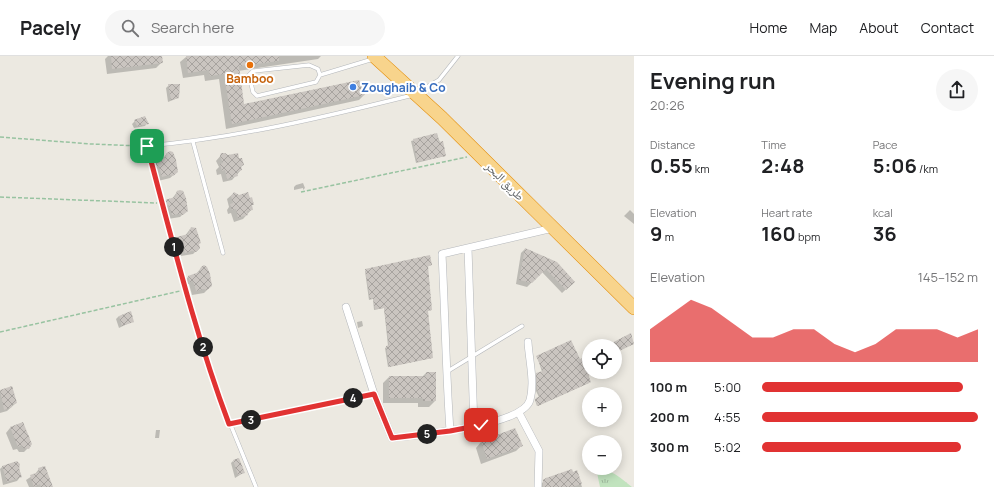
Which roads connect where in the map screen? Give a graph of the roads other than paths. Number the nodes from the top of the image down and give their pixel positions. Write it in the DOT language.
graph roads {
  1 [pos="458,56"];
  2 [pos="375,57"];
  3 [pos="320,75"];
  4 [pos="415,94"];
  5 [pos="194,142"];
  6 [pos="553,228"];
  7 [pos="468,248"];
  8 [pos="223,253"];
  9 [pos="346,307"];
  10 [pos="634,308"];
  11 [pos="522,326"];
  12 [pos="528,342"];
  13 [pos="472,357"];
  14 [pos="446,372"];
  15 [pos="374,394"];
  16 [pos="519,413"];
  17 [pos="229,424"];
  18 [pos="474,427"];
  19 [pos="450,431"];
  20 [pos="256,487"];
  21 [pos="538,487"];
  1 -- 4 [label="lane"];
  2 -- 3 [label="lane"];
  2 -- 4 [label="highway, طريق البحر"];
  3 -- 3 [label="lane"];
  4 -- 5 [label="lane"];
  4 -- 6 [label="highway, طريق البحر"];
  5 -- 8 [label="lane"];
  5 -- 17 [label="lane"];
  6 -- 7 [label="street"];
  6 -- 10 [label="highway, طريق البحر"];
  7 -- 13 [label="street"];
  7 -- 14 [label="street"];
  9 -- 15 [label="street"];
  11 -- 13 [label="lane"];
  12 -- 16 [label="street"];
  13 -- 14 [label="lane"];
  13 -- 18 [label="street"];
  14 -- 19 [label="street"];
  15 -- 17 [label="lane"];
  15 -- 19 [label="street"];
  16 -- 18 [label="street"];
  16 -- 21 [label="street"];
  17 -- 20 [label="lane"];
  18 -- 19 [label="street"];
}
